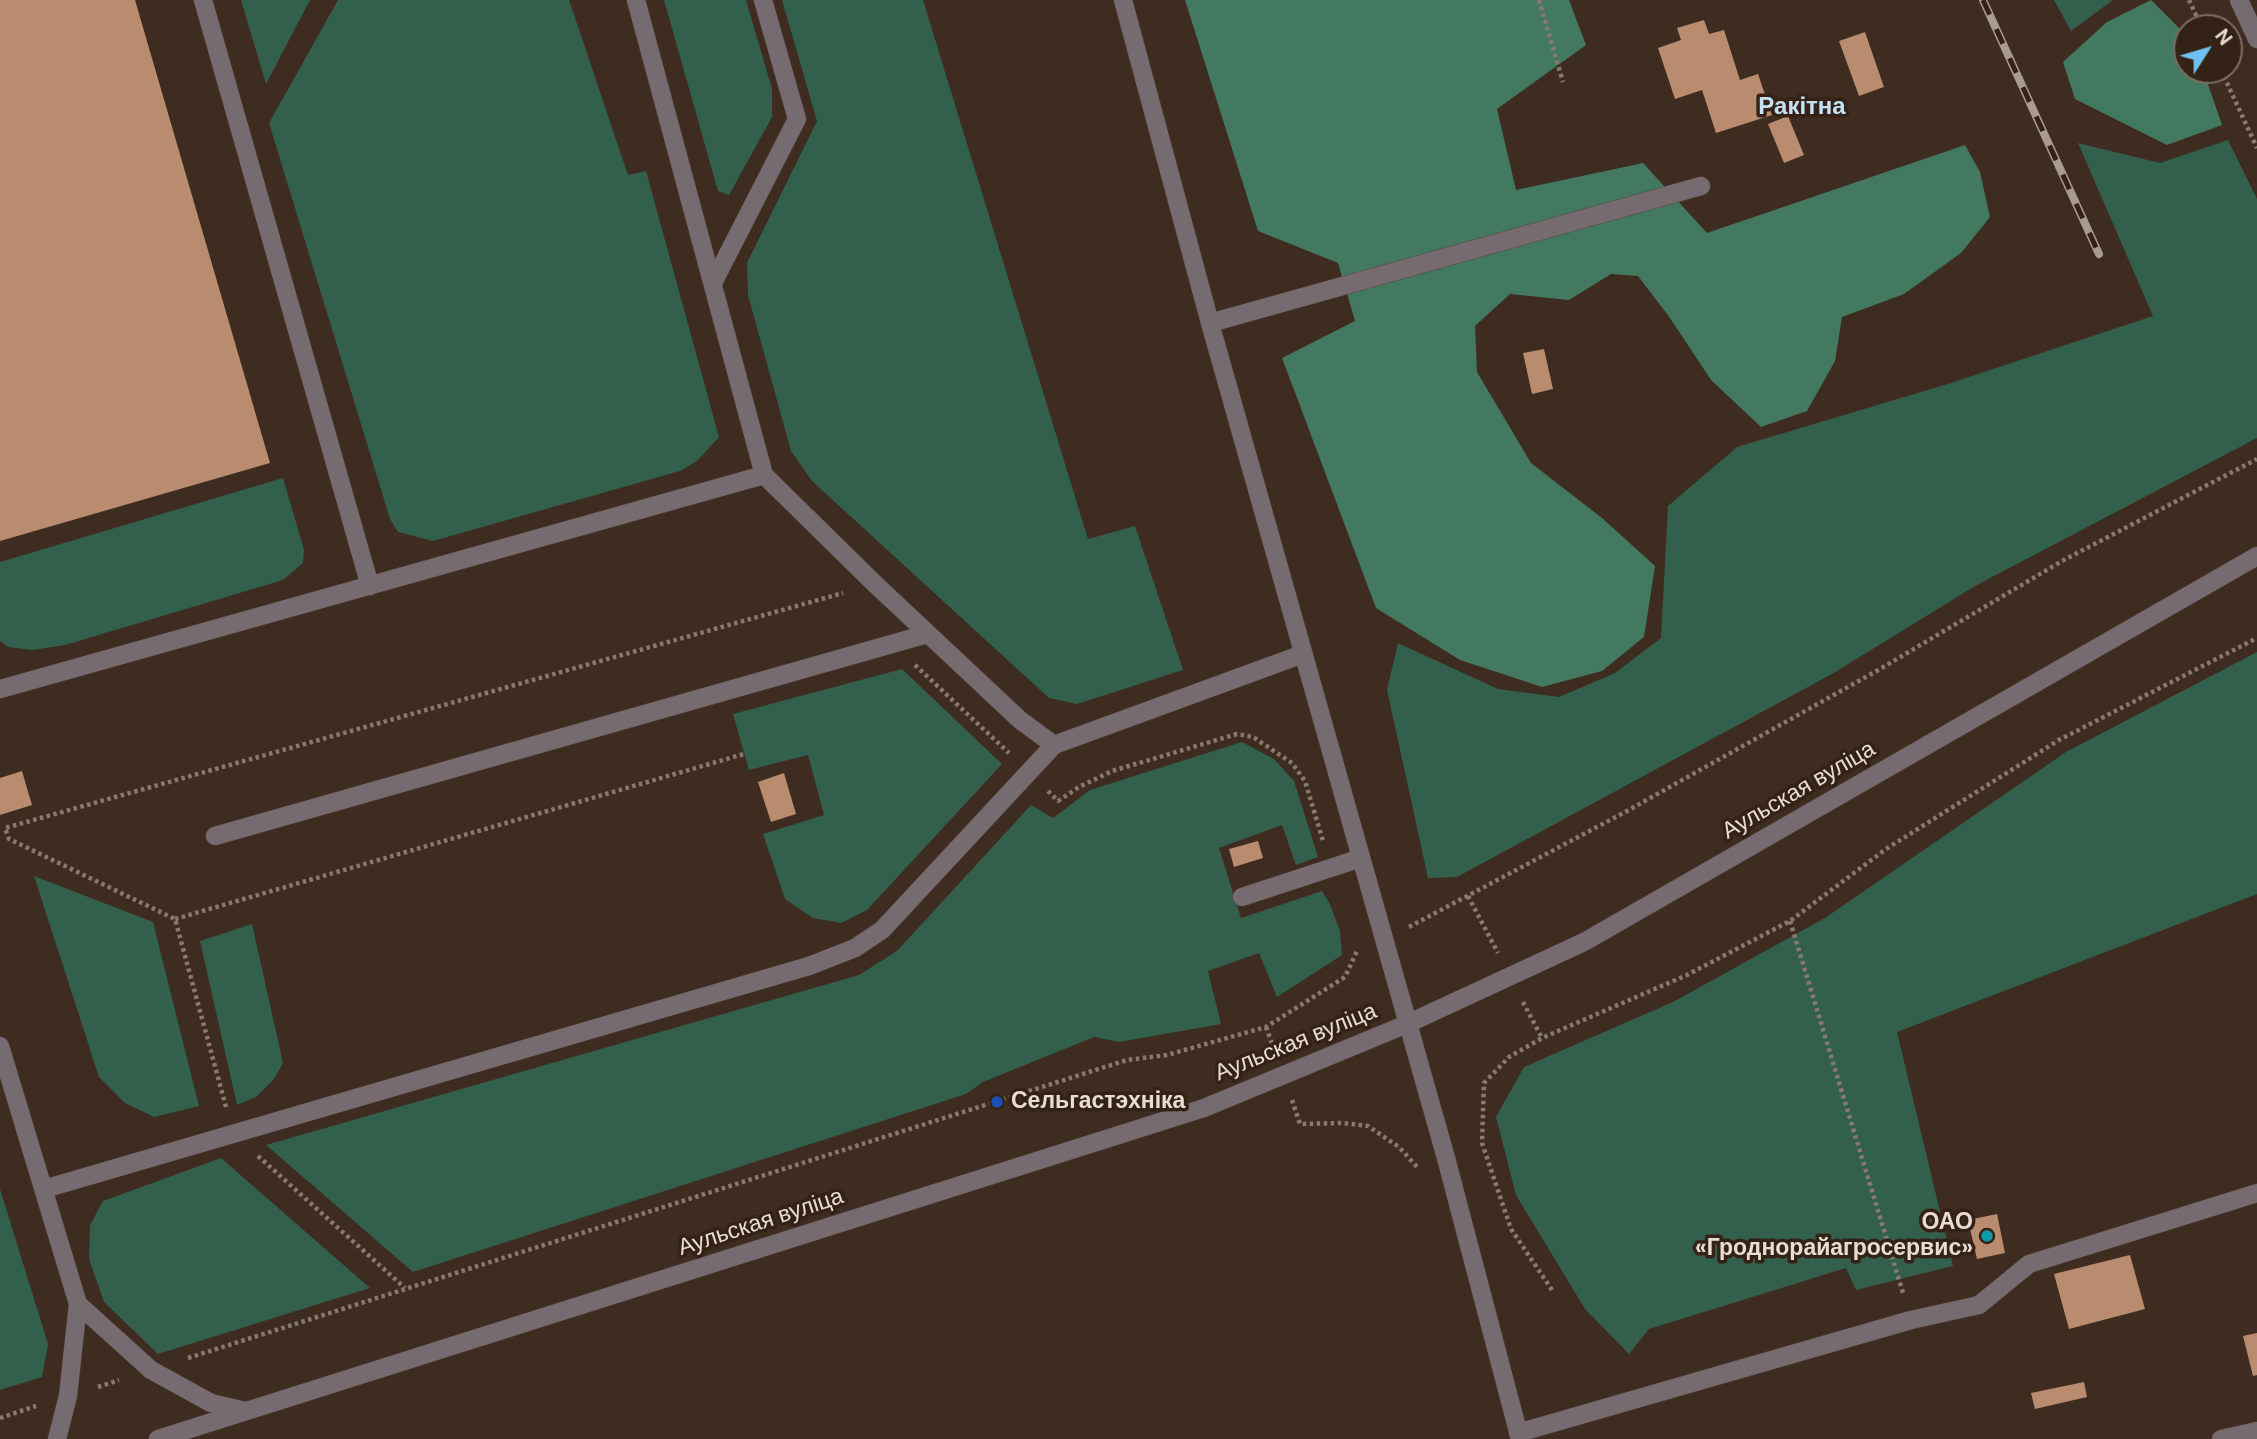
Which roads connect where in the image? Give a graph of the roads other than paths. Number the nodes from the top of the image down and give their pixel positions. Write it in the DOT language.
graph roads {
  1 [pos="203,0"];
  2 [pos="636,0"];
  3 [pos="763,0"];
  4 [pos="1123,0"];
  5 [pos="2239,0"];
  6 [pos="2257,39"];
  7 [pos="1701,186"];
  8 [pos="713,283"];
  9 [pos="1210,323"];
  10 [pos="764,475"];
  11 [pos="2257,556"];
  12 [pos="370,586"];
  13 [pos="927,634"];
  14 [pos="1303,654"];
  15 [pos="0,689"];
  16 [pos="1054,745"];
  17 [pos="215,836"];
  18 [pos="1361,858"];
  19 [pos="1242,897"];
  20 [pos="1407,1024"];
  21 [pos="0,1046"];
  22 [pos="44,1189"];
  23 [pos="2257,1193"];
  24 [pos="78,1304"];
  25 [pos="244,1412"];
  26 [pos="2257,1431"];
  27 [pos="1519,1436"];
  28 [pos="2232,1438"];
  29 [pos="57,1439"];
  30 [pos="158,1439"];
  1 -- 12 [label="street"];
  2 -- 8 [label="street"];
  3 -- 8 [label="street"];
  4 -- 9 [label="street"];
  5 -- 6 [label="street"];
  7 -- 9 [label="street"];
  8 -- 10 [label="street"];
  9 -- 14 [label="street"];
  10 -- 12 [label="street"];
  10 -- 13 [label="street"];
  11 -- 20 [label="street, Аульская вуліца"];
  12 -- 15 [label="street"];
  13 -- 16 [label="street"];
  13 -- 17 [label="street"];
  14 -- 16 [label="street"];
  14 -- 18 [label="street"];
  16 -- 22 [label="street"];
  18 -- 19 [label="street"];
  18 -- 20 [label="street"];
  20 -- 25 [label="street, Аульская вуліца"];
  20 -- 27 [label="street"];
  21 -- 22 [label="street"];
  22 -- 24 [label="street"];
  23 -- 27 [label="street"];
  24 -- 25 [label="street"];
  24 -- 29 [label="street"];
  25 -- 30 [label="street, Аульская вуліца"];
  26 -- 28 [label="street"];
}
